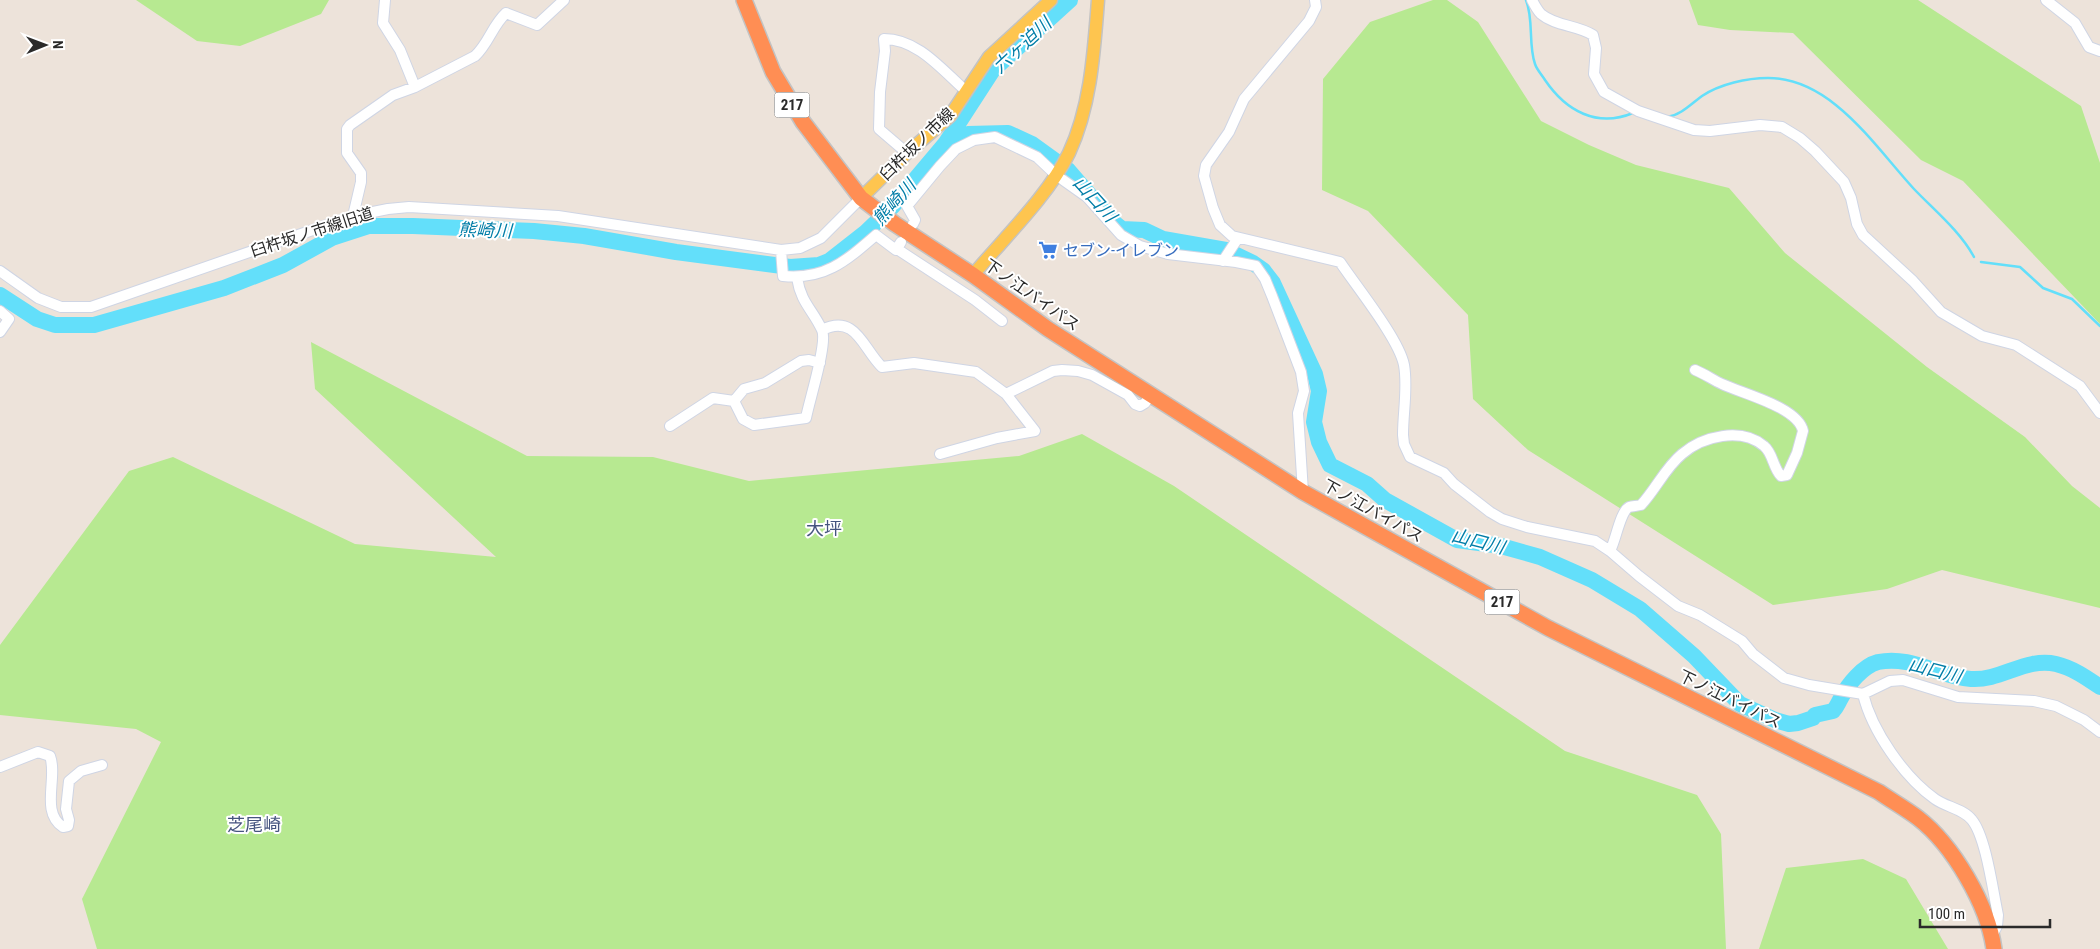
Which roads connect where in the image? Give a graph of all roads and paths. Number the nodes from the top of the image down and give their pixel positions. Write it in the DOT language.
graph roads {
  1 [pos="385,0"];
  2 [pos="564,0"];
  3 [pos="744,0"];
  4 [pos="1051,0"];
  5 [pos="1098,0"];
  6 [pos="1315,0"];
  7 [pos="1532,0"];
  8 [pos="2046,0"];
  9 [pos="2100,51"];
  10 [pos="415,87"];
  11 [pos="966,91"];
  12 [pos="907,152"];
  13 [pos="1057,173"];
  14 [pos="861,198"];
  15 [pos="354,216"];
  16 [pos="913,224"];
  17 [pos="1236,239"];
  18 [pos="782,253"];
  19 [pos="942,255"];
  20 [pos="1223,260"];
  21 [pos="0,271"];
  22 [pos="932,271"];
  23 [pos="973,275"];
  24 [pos="797,278"];
  25 [pos="986,284"];
  26 [pos="975,300"];
  27 [pos="0,311"];
  28 [pos="1002,321"];
  29 [pos="822,330"];
  30 [pos="0,332"];
  31 [pos="820,364"];
  32 [pos="1695,370"];
  33 [pos="1006,394"];
  34 [pos="1150,395"];
  35 [pos="734,400"];
  36 [pos="2100,413"];
  37 [pos="670,426"];
  38 [pos="940,454"];
  39 [pos="1303,492"];
  40 [pos="1610,551"];
  41 [pos="1863,694"];
  42 [pos="2100,732"];
  43 [pos="102,765"];
  44 [pos="0,767"];
  45 [pos="1993,942"];
  1 -- 10 [label="street"];
  2 -- 10 [label="street"];
  3 -- 14 [label="highway, 217"];
  4 -- 11 [label="main road, 臼杵坂ノ市線"];
  5 -- 13 [label="main road"];
  6 -- 17 [label="street"];
  7 -- 36 [label="street"];
  8 -- 9 [label="street"];
  10 -- 15 [label="street"];
  11 -- 12 [label="main road, 臼杵坂ノ市線"];
  11 -- 12 [label="street"];
  12 -- 14 [label="main road, 臼杵坂ノ市線"];
  13 -- 16 [label="street"];
  13 -- 20 [label="street"];
  13 -- 23 [label="main road"];
  14 -- 18 [label="street, 臼杵坂ノ市線旧道"];
  14 -- 19 [label="highway, 下ノ江バイパス / 217"];
  15 -- 18 [label="street, 臼杵坂ノ市線旧道"];
  15 -- 21 [label="street, 臼杵坂ノ市線旧道"];
  17 -- 20 [label="street"];
  17 -- 40 [label="street"];
  18 -- 24 [label="street"];
  19 -- 22 [label="street"];
  19 -- 23 [label="highway, 下ノ江バイパス / 217"];
  20 -- 39 [label="street"];
  22 -- 24 [label="street"];
  22 -- 26 [label="street"];
  23 -- 25 [label="highway, 下ノ江バイパス / 217"];
  24 -- 29 [label="street"];
  25 -- 26 [label="street"];
  25 -- 34 [label="highway, 下ノ江バイパス / 217"];
  26 -- 28 [label="street"];
  27 -- 30 [label="street"];
  29 -- 31 [label="street"];
  29 -- 33 [label="street"];
  31 -- 35 [label="street"];
  31 -- 35 [label="street"];
  32 -- 40 [label="street"];
  33 -- 34 [label="street"];
  33 -- 38 [label="street"];
  34 -- 39 [label="highway, 下ノ江バイパス / 217"];
  35 -- 37 [label="street"];
  39 -- 45 [label="highway, 下ノ江バイパス / 217"];
  40 -- 41 [label="street"];
  41 -- 42 [label="street"];
  41 -- 45 [label="street"];
  43 -- 44 [label="street"];
}
